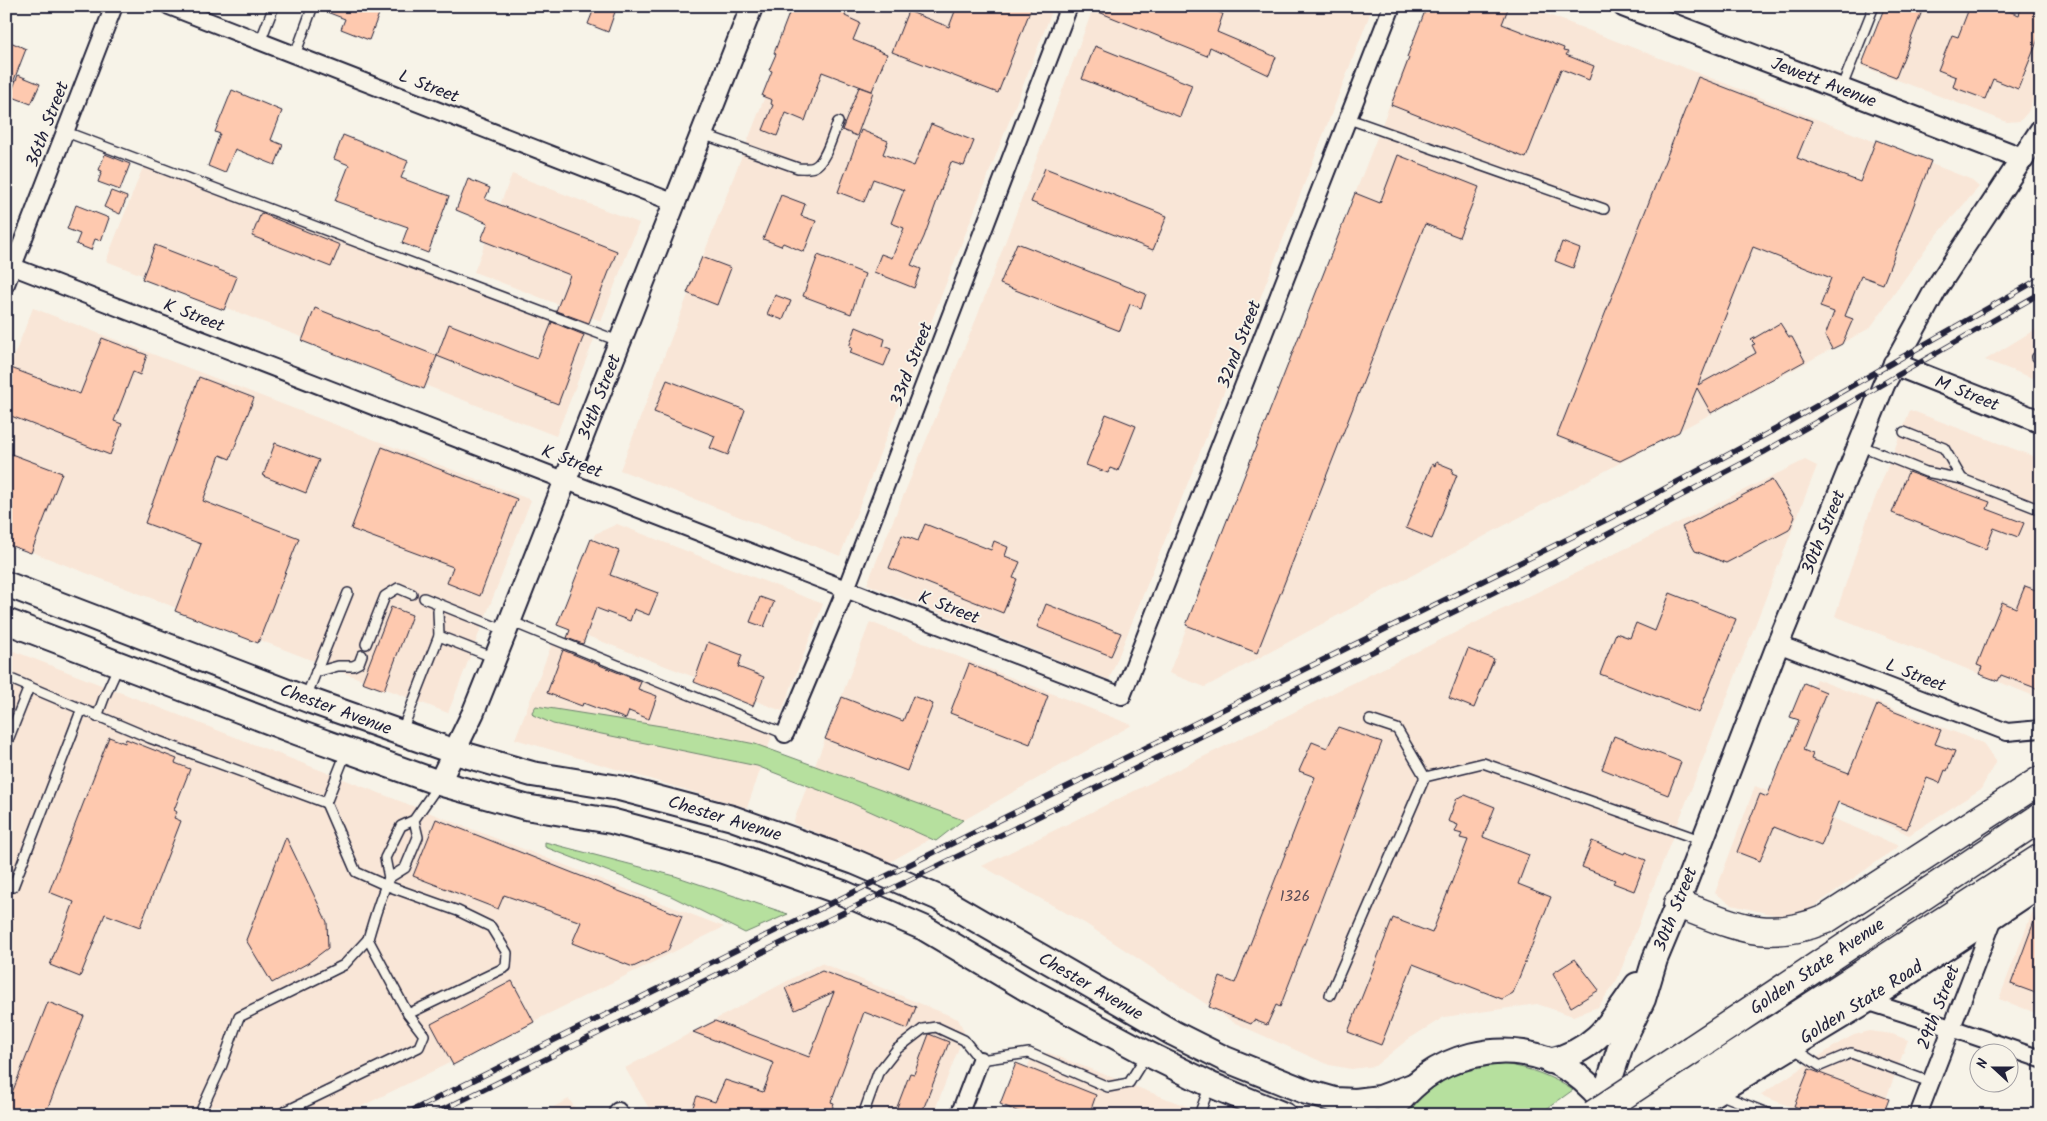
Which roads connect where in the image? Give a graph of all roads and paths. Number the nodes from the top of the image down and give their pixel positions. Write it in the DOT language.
graph roads {
  1 [pos="114,6"];
  2 [pos="169,6"];
  3 [pos="274,6"];
  4 [pos="313,6"];
  5 [pos="752,6"];
  6 [pos="1069,6"];
  7 [pos="1392,6"];
  8 [pos="1624,6"];
  9 [pos="1874,6"];
  10 [pos="1656,12"];
  11 [pos="260,42"];
  12 [pos="295,55"];
  13 [pos="1841,89"];
  14 [pos="1350,119"];
  15 [pos="838,122"];
  16 [pos="2041,130"];
  17 [pos="66,132"];
  18 [pos="702,134"];
  19 [pos="2023,159"];
  20 [pos="675,203"];
  21 [pos="1604,209"];
  22 [pos="10,265"];
  23 [pos="6,284"];
  24 [pos="621,342"];
  25 [pos="1894,364"];
  26 [pos="2041,422"];
  27 [pos="1904,432"];
  28 [pos="1859,445"];
  29 [pos="1962,479"];
  30 [pos="567,480"];
  31 [pos="2041,510"];
  32 [pos="6,584"];
  33 [pos="846,588"];
  34 [pos="348,593"];
  35 [pos="412,594"];
  36 [pos="424,598"];
  37 [pos="440,605"];
  38 [pos="6,621"];
  39 [pos="508,626"];
  40 [pos="439,636"];
  41 [pos="366,644"];
  42 [pos="1778,644"];
  43 [pos="362,655"];
  44 [pos="495,658"];
  45 [pos="120,665"];
  46 [pos="316,672"];
  47 [pos="6,678"];
  48 [pos="29,687"];
  49 [pos="1122,696"];
  50 [pos="306,699"];
  51 [pos="81,711"];
  52 [pos="97,717"];
  53 [pos="1370,720"];
  54 [pos="2041,729"];
  55 [pos="401,733"];
  56 [pos="785,734"];
  57 [pos="6,745"];
  58 [pos="347,750"];
  59 [pos="455,752"];
  60 [pos="1425,777"];
  61 [pos="2041,780"];
  62 [pos="439,783"];
  63 [pos="326,803"];
  64 [pos="2041,817"];
  65 [pos="414,820"];
  66 [pos="1703,841"];
  67 [pos="2041,858"];
  68 [pos="387,882"];
  69 [pos="6,884"];
  70 [pos="2041,884"];
  71 [pos="1678,904"];
  72 [pos="1996,913"];
  73 [pos="368,939"];
  74 [pos="1655,959"];
  75 [pos="1330,995"];
  76 [pos="1866,1001"];
  77 [pos="408,1014"];
  78 [pos="1951,1028"];
  79 [pos="1791,1046"];
  80 [pos="1148,1054"];
  81 [pos="2041,1059"];
  82 [pos="980,1060"];
  83 [pos="1550,1061"];
  84 [pos="1930,1082"];
  85 [pos="1210,1084"];
  86 [pos="1414,1085"];
  87 [pos="1711,1095"];
  88 [pos="1603,1110"];
  89 [pos="199,1115"];
  90 [pos="278,1115"];
  91 [pos="862,1115"];
  92 [pos="959,1115"];
  93 [pos="1199,1115"];
  94 [pos="1284,1115"];
  95 [pos="1390,1115"];
  96 [pos="1644,1115"];
  97 [pos="1678,1115"];
  98 [pos="1772,1115"];
  99 [pos="1918,1115"];
  1 -- 17 [label="street, 36th Street"];
  2 -- 11 [label="street, L Street"];
  3 -- 11 [label="lane"];
  4 -- 12 [label="lane"];
  5 -- 18 [label="street, 34th Street"];
  6 -- 33 [label="street, 33rd Street"];
  7 -- 14 [label="street, 32nd Street"];
  8 -- 10 [label="street, Jewett Avenue"];
  9 -- 13 [label="lane"];
  10 -- 13 [label="street, Jewett Avenue"];
  11 -- 12 [label="street, L Street"];
  12 -- 20 [label="street, L Street"];
  13 -- 19 [label="street, Jewett Avenue"];
  14 -- 21 [label="lane"];
  14 -- 49 [label="street, 32nd Street"];
  15 -- 18 [label="lane"];
  16 -- 19 [label="street, 30th Street"];
  17 -- 22 [label="street, 36th Street"];
  17 -- 24 [label="lane"];
  18 -- 20 [label="street, 34th Street"];
  19 -- 25 [label="street, 30th Street"];
  20 -- 24 [label="street, 34th Street"];
  22 -- 23 [label="street, 36th Street"];
  22 -- 30 [label="street, K Street"];
  24 -- 30 [label="street, 34th Street"];
  25 -- 26 [label="street, M Street"];
  25 -- 28 [label="street, 30th Street"];
  27 -- 29 [label="lane"];
  28 -- 29 [label="lane"];
  28 -- 42 [label="street, 30th Street"];
  29 -- 31 [label="lane"];
  30 -- 33 [label="street, K Street"];
  30 -- 39 [label="street, 34th Street"];
  32 -- 50 [label="main road, Chester Avenue"];
  33 -- 49 [label="street, K Street"];
  33 -- 56 [label="street, 33rd Street"];
  34 -- 46 [label="lane"];
  35 -- 41 [label="lane"];
  36 -- 37 [label="lane"];
  37 -- 39 [label="lane"];
  37 -- 40 [label="lane"];
  38 -- 45 [label="main road, Chester Avenue"];
  39 -- 44 [label="street, 34th Street"];
  39 -- 56 [label="lane"];
  40 -- 44 [label="lane"];
  40 -- 55 [label="lane"];
  42 -- 54 [label="street, L Street"];
  42 -- 66 [label="street, 30th Street"];
  43 -- 46 [label="lane"];
  44 -- 59 [label="street, 34th Street"];
  45 -- 52 [label="lane"];
  45 -- 58 [label="main road, Chester Avenue"];
  46 -- 50 [label="lane"];
  47 -- 48 [label="lane"];
  48 -- 51 [label="lane"];
  48 -- 57 [label="lane"];
  50 -- 55 [label="main road, Chester Avenue"];
  51 -- 52 [label="lane"];
  51 -- 69 [label="lane"];
  52 -- 63 [label="lane"];
  53 -- 60 [label="lane"];
  55 -- 59 [label="main road, Chester Avenue"];
  58 -- 62 [label="main road, Chester Avenue"];
  58 -- 63 [label="lane"];
  59 -- 62 [label="street, 34th Street"];
  59 -- 86 [label="main road, Chester Avenue"];
  60 -- 66 [label="lane"];
  60 -- 75 [label="lane"];
  61 -- 71 [label="highway"];
  62 -- 65 [label="lane"];
  62 -- 80 [label="main road, Chester Avenue"];
  63 -- 68 [label="lane"];
  64 -- 88 [label="highway, Golden State Avenue, bridge"];
  65 -- 68 [label="lane"];
  65 -- 68 [label="lane"];
  66 -- 71 [label="street, 30th Street"];
  67 -- 87 [label="highway, Golden State Avenue"];
  68 -- 73 [label="lane"];
  68 -- 77 [label="lane"];
  70 -- 72 [label="main road, Golden State Road"];
  71 -- 74 [label="main road, 30th Street"];
  72 -- 76 [label="main road, Golden State Road"];
  72 -- 78 [label="street, 29th Street"];
  73 -- 77 [label="lane"];
  73 -- 89 [label="lane"];
  74 -- 83 [label="main road, 30th Street"];
  74 -- 88 [label="main road, 30th Street"];
  76 -- 78 [label="street"];
  76 -- 79 [label="main road, Golden State Road"];
  77 -- 90 [label="lane"];
  78 -- 81 [label="street"];
  78 -- 84 [label="street, 29th Street"];
  79 -- 84 [label="lane"];
  79 -- 87 [label="main road, Golden State Road"];
  80 -- 82 [label="lane"];
  80 -- 85 [label="main road, Chester Avenue"];
  82 -- 91 [label="lane"];
  82 -- 92 [label="street"];
  83 -- 86 [label="main road"];
  83 -- 88 [label="main road"];
  84 -- 99 [label="street, 29th Street"];
  85 -- 93 [label="lane"];
  85 -- 94 [label="main road, Chester Avenue"];
  86 -- 95 [label="main road"];
  87 -- 96 [label="highway, Golden State Avenue"];
  87 -- 97 [label="main road, Golden State Road"];
  87 -- 98 [label="lane"];
}
